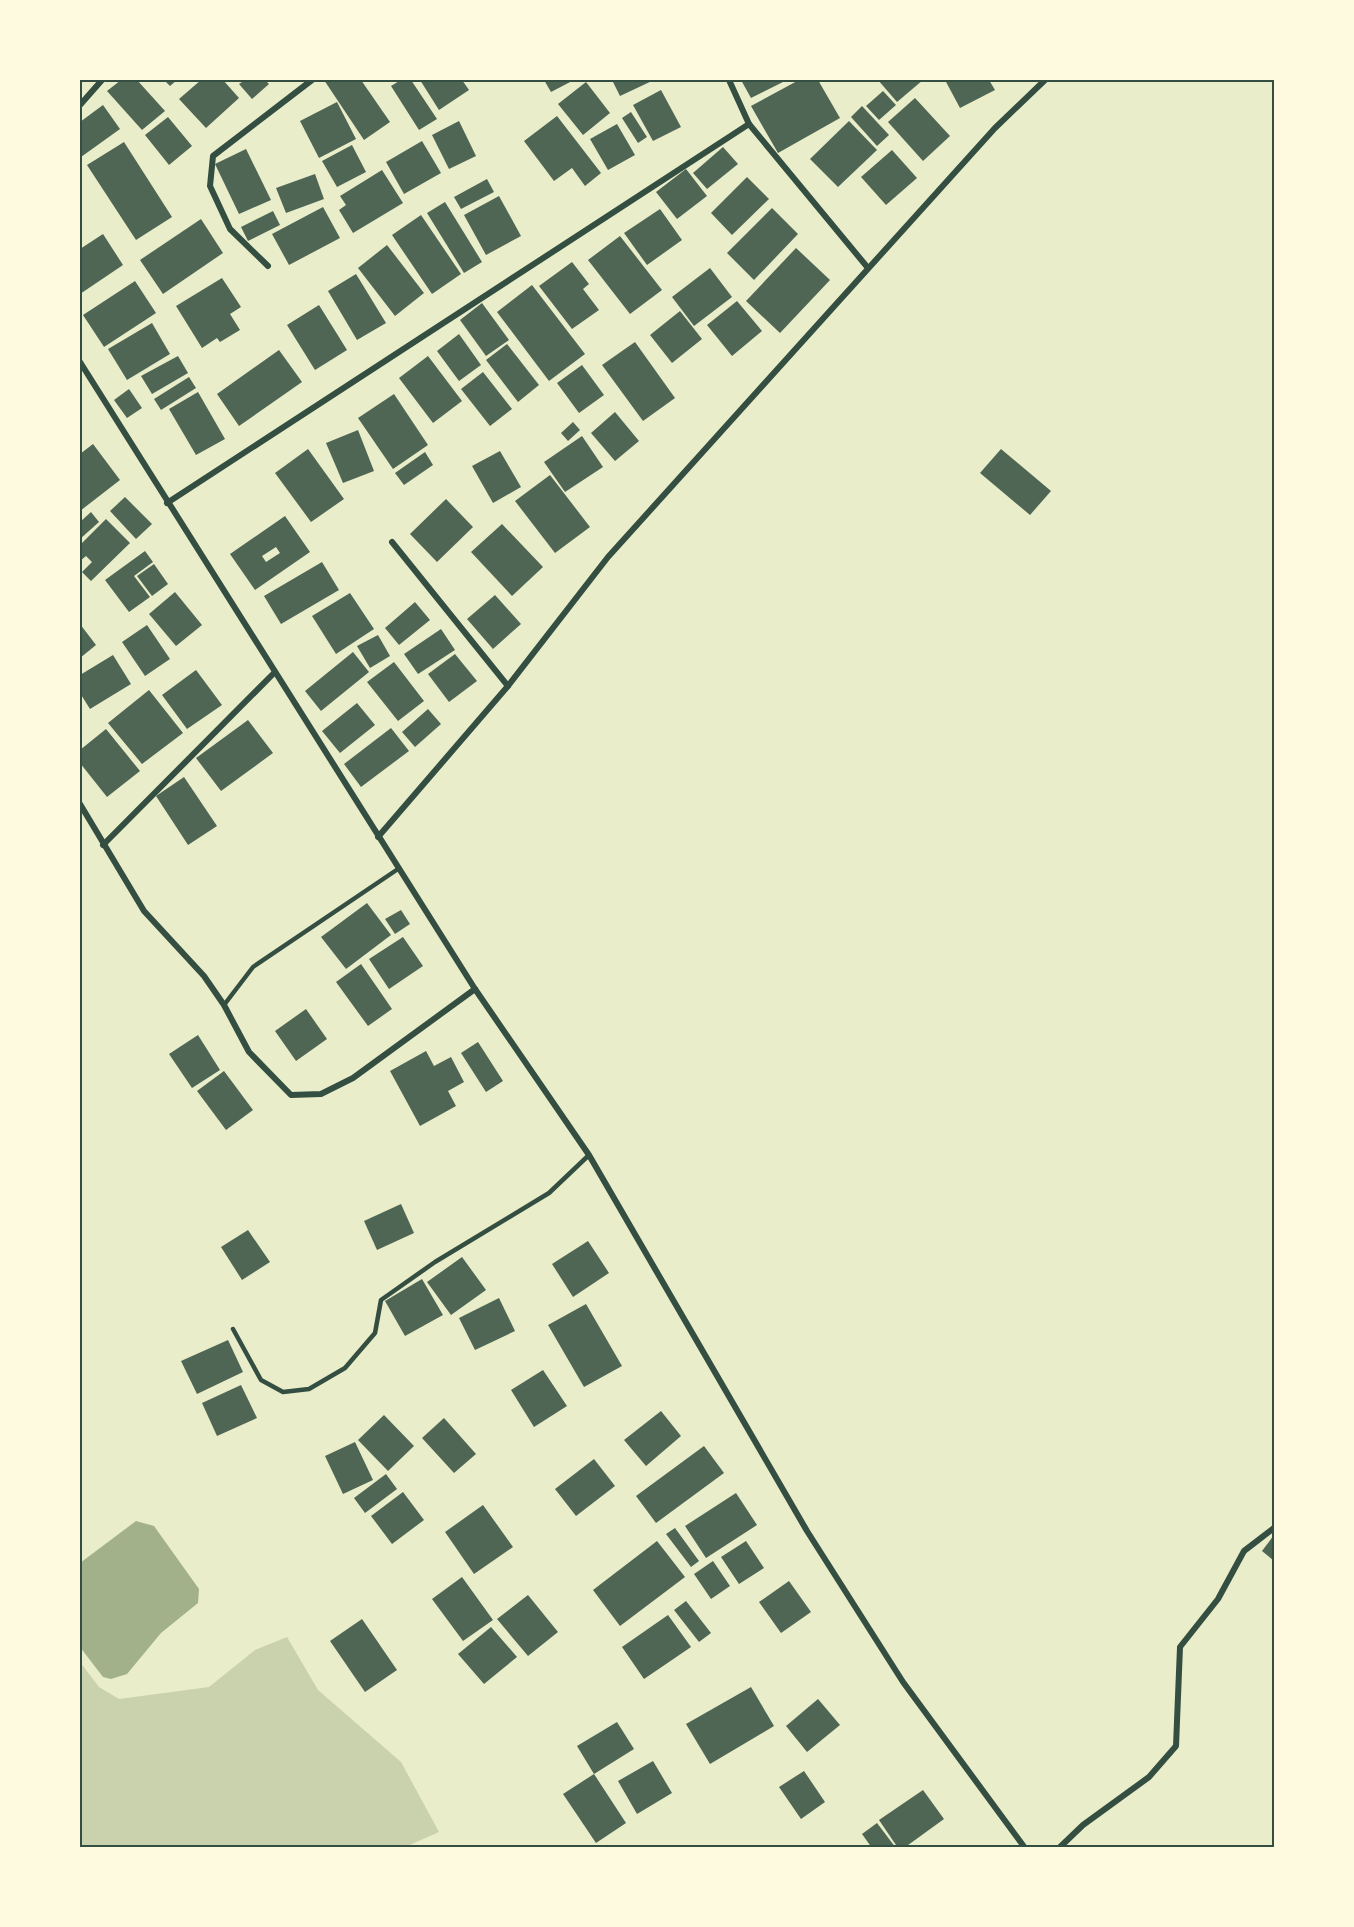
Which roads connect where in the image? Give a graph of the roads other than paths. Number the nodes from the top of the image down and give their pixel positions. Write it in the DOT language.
graph roads {
  1 [pos="102,80"];
  2 [pos="312,80"];
  3 [pos="729,80"];
  4 [pos="1045,80"];
  5 [pos="80,94"];
  6 [pos="82,102"];
  7 [pos="749,124"];
  8 [pos="267,266"];
  9 [pos="868,268"];
  10 [pos="80,363"];
  11 [pos="167,503"];
  12 [pos="392,542"];
  13 [pos="275,672"];
  14 [pos="508,686"];
  15 [pos="80,804"];
  16 [pos="378,837"];
  17 [pos="103,845"];
  18 [pos="398,868"];
  19 [pos="475,989"];
  20 [pos="224,1005"];
  21 [pos="589,1155"];
  22 [pos="233,1329"];
  23 [pos="1275,1528"];
  24 [pos="1024,1848"];
  25 [pos="1059,1848"];
  1 -- 6 [label="street"];
  2 -- 8 [label="street"];
  3 -- 7 [label="street"];
  4 -- 9 [label="street"];
  5 -- 6 [label="street"];
  7 -- 9 [label="street"];
  7 -- 11 [label="street"];
  9 -- 14 [label="street"];
  10 -- 11 [label="street"];
  11 -- 13 [label="street"];
  12 -- 14 [label="street"];
  13 -- 16 [label="street"];
  13 -- 17 [label="street"];
  14 -- 16 [label="street"];
  15 -- 17 [label="street"];
  16 -- 18 [label="street"];
  17 -- 20 [label="street"];
  18 -- 19 [label="street"];
  18 -- 20 [label="lane"];
  19 -- 20 [label="street"];
  19 -- 21 [label="street"];
  21 -- 22 [label="lane"];
  21 -- 24 [label="street"];
  23 -- 25 [label="street"];
}
